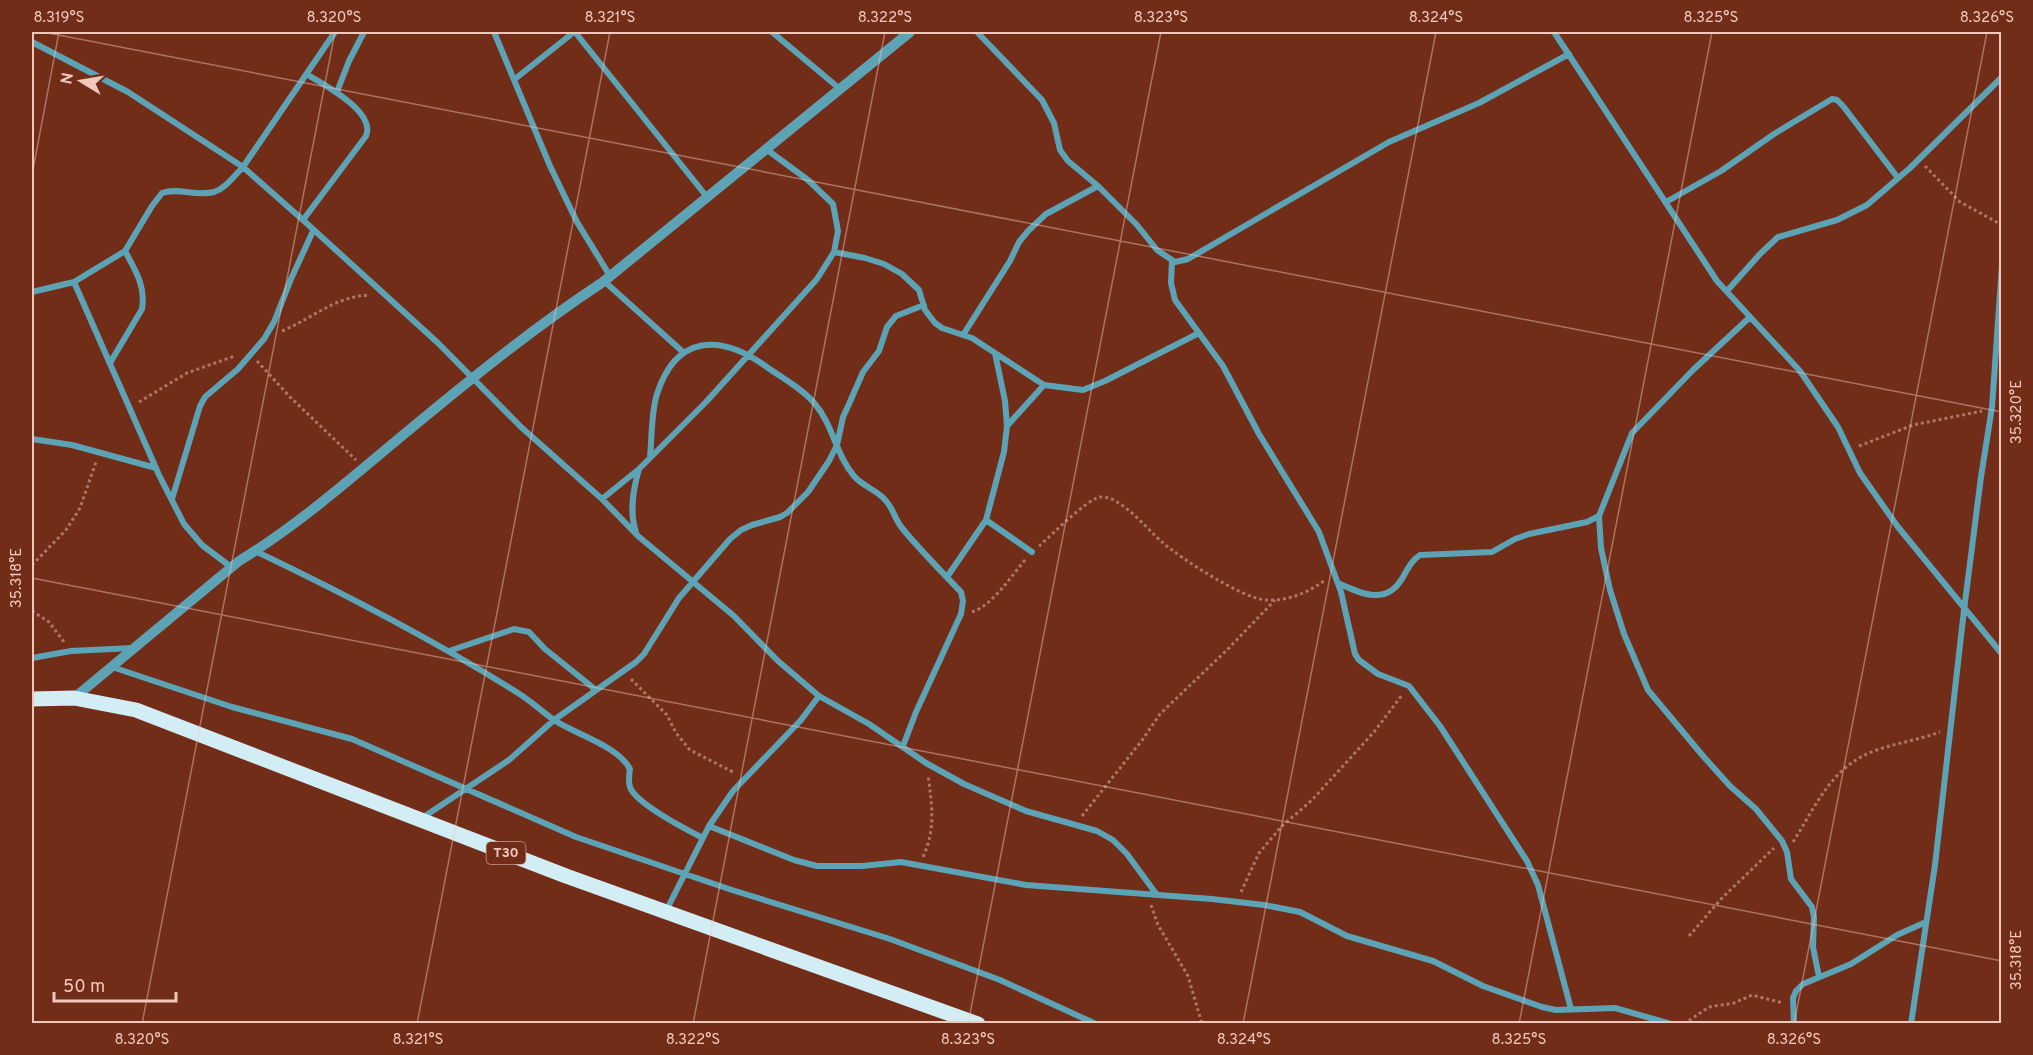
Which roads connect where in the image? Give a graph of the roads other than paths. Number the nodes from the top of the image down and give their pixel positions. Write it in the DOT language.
graph roads {
  1 [pos="335,32"];
  2 [pos="364,32"];
  3 [pos="494,32"];
  4 [pos="575,32"];
  5 [pos="772,32"];
  6 [pos="910,32"];
  7 [pos="977,32"];
  8 [pos="1554,32"];
  9 [pos="32,42"];
  10 [pos="1569,54"];
  11 [pos="308,75"];
  12 [pos="2001,77"];
  13 [pos="515,79"];
  14 [pos="840,89"];
  15 [pos="338,92"];
  16 [pos="766,149"];
  17 [pos="243,167"];
  18 [pos="1898,178"];
  19 [pos="1098,186"];
  20 [pos="707,197"];
  21 [pos="1666,202"];
  22 [pos="303,220"];
  23 [pos="313,231"];
  24 [pos="125,251"];
  25 [pos="834,252"];
  26 [pos="1172,261"];
  27 [pos="2001,265"];
  28 [pos="607,279"];
  29 [pos="74,282"];
  30 [pos="1727,291"];
  31 [pos="32,292"];
  32 [pos="924,305"];
  33 [pos="1750,316"];
  34 [pos="1199,333"];
  35 [pos="963,334"];
  36 [pos="683,352"];
  37 [pos="995,353"];
  38 [pos="749,354"];
  39 [pos="110,363"];
  40 [pos="472,378"];
  41 [pos="1044,385"];
  42 [pos="1007,426"];
  43 [pos="32,439"];
  44 [pos="837,445"];
  45 [pos="650,457"];
  46 [pos="156,468"];
  47 [pos="639,469"];
  48 [pos="602,499"];
  49 [pos="172,500"];
  50 [pos="1599,516"];
  51 [pos="986,520"];
  52 [pos="638,536"];
  53 [pos="255,551"];
  54 [pos="1032,552"];
  55 [pos="231,567"];
  56 [pos="947,577"];
  57 [pos="694,581"];
  58 [pos="1338,583"];
  59 [pos="1964,610"];
  60 [pos="132,648"];
  61 [pos="449,651"];
  62 [pos="2001,654"];
  63 [pos="32,658"];
  64 [pos="112,667"];
  65 [pos="596,690"];
  66 [pos="819,696"];
  67 [pos="74,698"];
  68 [pos="32,699"];
  69 [pos="554,720"];
  70 [pos="903,746"];
  71 [pos="467,789"];
  72 [pos="420,819"];
  73 [pos="709,826"];
  74 [pos="703,838"];
  75 [pos="686,874"];
  76 [pos="1156,895"];
  77 [pos="666,912"];
  78 [pos="1926,922"];
  79 [pos="1819,977"];
  80 [pos="1571,1009"];
  81 [pos="978,1023"];
  82 [pos="1096,1023"];
  83 [pos="1671,1023"];
  84 [pos="1794,1023"];
  85 [pos="1911,1023"];
  1 -- 11 [label="street"];
  2 -- 15 [label="street"];
  3 -- 13 [label="street"];
  4 -- 13 [label="street"];
  4 -- 20 [label="street"];
  5 -- 14 [label="street"];
  6 -- 14 [label="street"];
  7 -- 19 [label="street"];
  8 -- 10 [label="street"];
  9 -- 17 [label="street"];
  10 -- 21 [label="street"];
  10 -- 26 [label="street"];
  11 -- 15 [label="street"];
  11 -- 17 [label="street"];
  12 -- 18 [label="street"];
  13 -- 28 [label="street"];
  14 -- 16 [label="street"];
  15 -- 22 [label="street"];
  16 -- 20 [label="street"];
  16 -- 25 [label="street"];
  17 -- 22 [label="street"];
  17 -- 24 [label="street"];
  18 -- 21 [label="street"];
  18 -- 30 [label="street"];
  19 -- 26 [label="street"];
  19 -- 35 [label="street"];
  20 -- 28 [label="street"];
  21 -- 30 [label="street"];
  22 -- 23 [label="street"];
  23 -- 40 [label="street"];
  23 -- 49 [label="street"];
  24 -- 29 [label="street"];
  24 -- 39 [label="street"];
  25 -- 32 [label="street"];
  25 -- 38 [label="street"];
  26 -- 34 [label="street"];
  27 -- 59 [label="street"];
  28 -- 36 [label="street"];
  28 -- 40 [label="street"];
  29 -- 31 [label="street"];
  29 -- 39 [label="street"];
  30 -- 33 [label="street"];
  32 -- 35 [label="street"];
  32 -- 44 [label="street"];
  33 -- 50 [label="street"];
  33 -- 59 [label="street"];
  34 -- 41 [label="street"];
  34 -- 58 [label="street"];
  35 -- 37 [label="street"];
  36 -- 38 [label="street"];
  36 -- 45 [label="street"];
  37 -- 41 [label="street"];
  37 -- 42 [label="street"];
  38 -- 44 [label="street"];
  38 -- 45 [label="street"];
  39 -- 46 [label="street"];
  40 -- 48 [label="street"];
  40 -- 53 [label="street"];
  41 -- 42 [label="street"];
  42 -- 51 [label="street"];
  43 -- 46 [label="street"];
  44 -- 56 [label="street"];
  44 -- 57 [label="street"];
  45 -- 47 [label="street"];
  46 -- 49 [label="street"];
  47 -- 48 [label="street"];
  47 -- 52 [label="street"];
  48 -- 52 [label="street"];
  49 -- 55 [label="street"];
  50 -- 58 [label="street"];
  50 -- 79 [label="street"];
  51 -- 54 [label="street"];
  51 -- 56 [label="street"];
  52 -- 57 [label="street"];
  53 -- 55 [label="street"];
  53 -- 61 [label="street"];
  55 -- 60 [label="street"];
  56 -- 70 [label="street"];
  57 -- 65 [label="street"];
  57 -- 66 [label="street"];
  58 -- 80 [label="street"];
  59 -- 62 [label="street"];
  59 -- 78 [label="street"];
  60 -- 63 [label="street"];
  60 -- 64 [label="street"];
  61 -- 65 [label="street"];
  61 -- 69 [label="street"];
  64 -- 67 [label="street"];
  64 -- 71 [label="street"];
  65 -- 69 [label="street"];
  66 -- 70 [label="street"];
  66 -- 73 [label="street"];
  67 -- 68 [label="main road, T30"];
  67 -- 72 [label="main road, T30"];
  69 -- 71 [label="street"];
  69 -- 74 [label="street"];
  70 -- 76 [label="street"];
  71 -- 72 [label="street"];
  71 -- 75 [label="street"];
  72 -- 77 [label="main road, T30"];
  73 -- 74 [label="street"];
  73 -- 76 [label="street"];
  74 -- 75 [label="street"];
  75 -- 77 [label="street"];
  75 -- 82 [label="street"];
  76 -- 80 [label="street"];
  77 -- 81 [label="main road, T30"];
  78 -- 79 [label="street"];
  78 -- 85 [label="street"];
  79 -- 84 [label="street"];
  80 -- 83 [label="street"];
}
